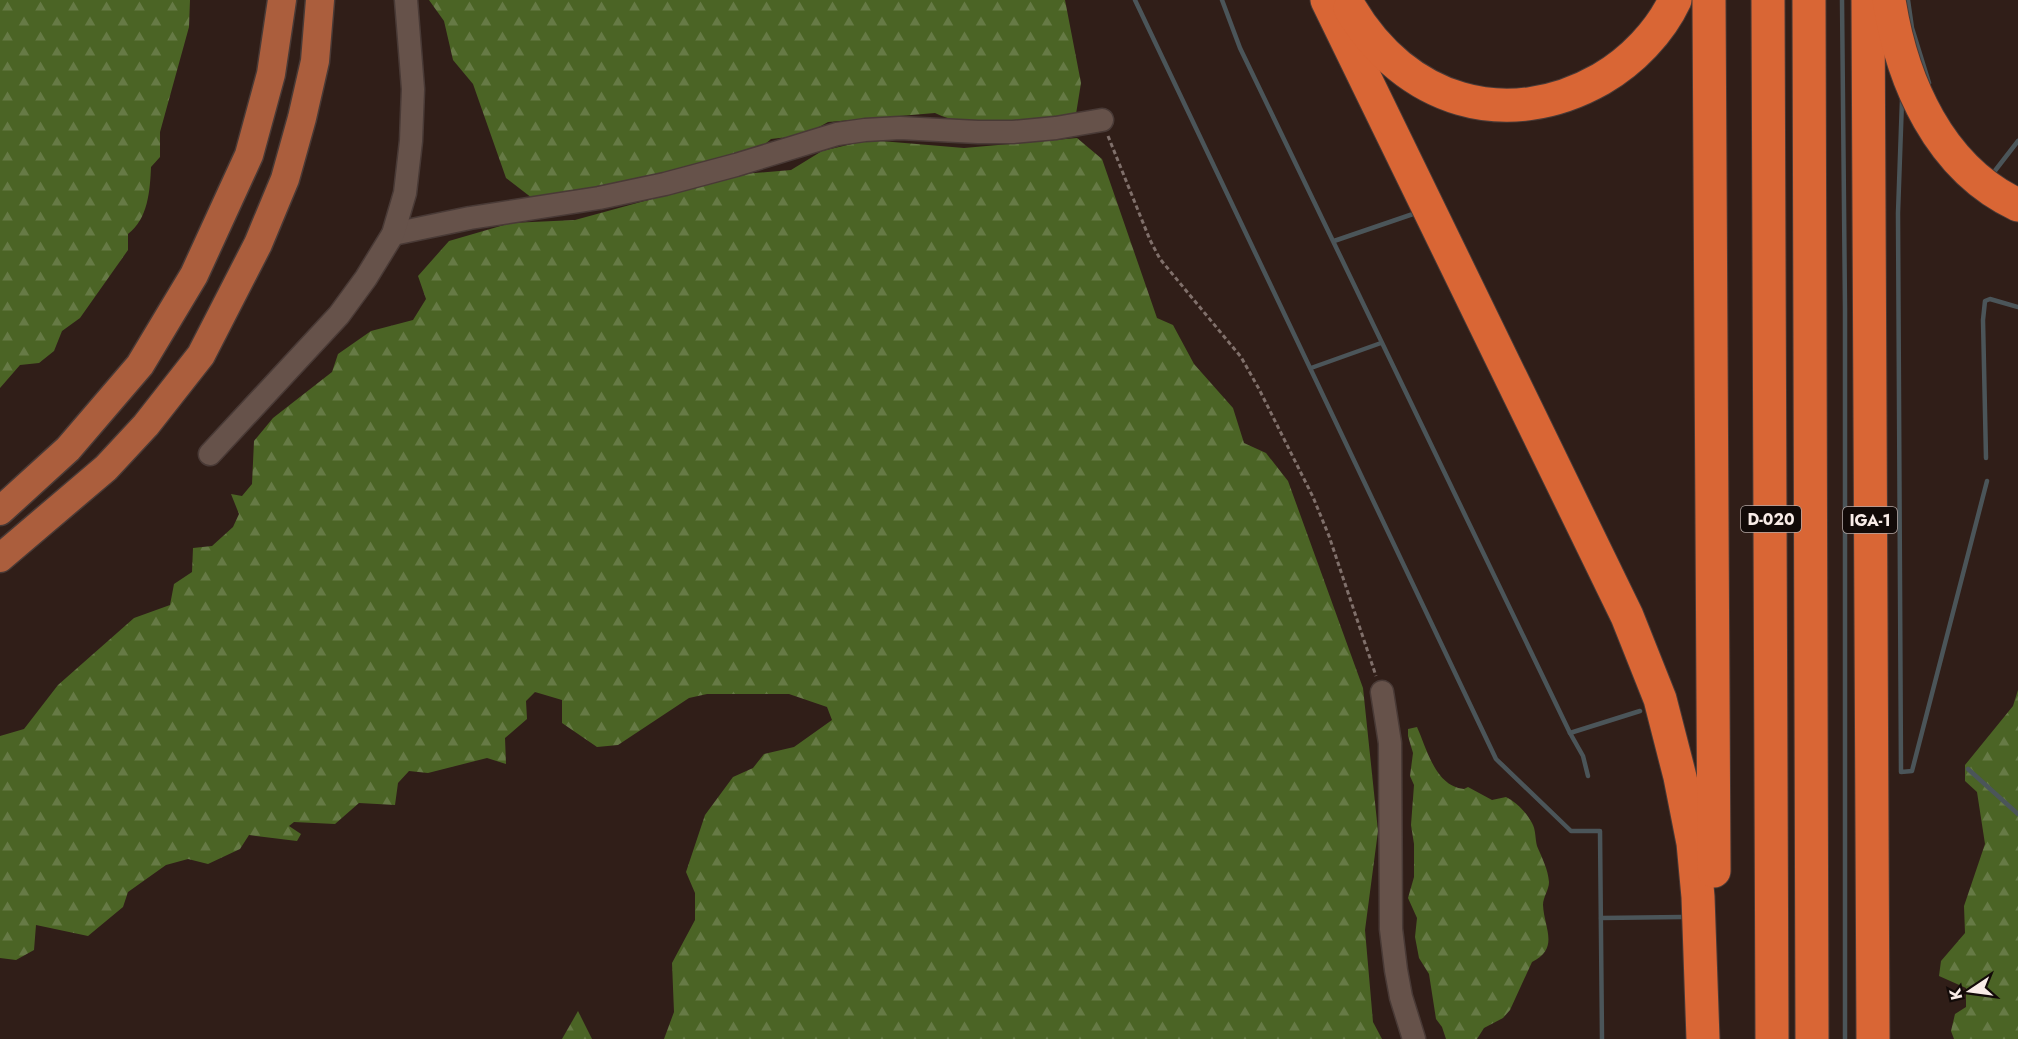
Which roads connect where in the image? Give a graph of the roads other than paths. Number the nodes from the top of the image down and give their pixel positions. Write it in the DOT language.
graph roads {
  1 [pos="282,0"];
  2 [pos="320,0"];
  3 [pos="406,0"];
  4 [pos="1328,0"];
  5 [pos="1347,0"];
  6 [pos="1675,0"];
  7 [pos="1709,0"];
  8 [pos="1768,0"];
  9 [pos="1809,0"];
  10 [pos="1868,0"];
  11 [pos="1889,0"];
  12 [pos="1102,120"];
  13 [pos="2018,205"];
  14 [pos="393,234"];
  15 [pos="210,454"];
  16 [pos="0,511"];
  17 [pos="0,558"];
  18 [pos="1382,692"];
  19 [pos="1414,1039"];
  20 [pos="1703,1039"];
  21 [pos="1712,1039"];
  22 [pos="1772,1039"];
  23 [pos="1812,1039"];
  24 [pos="1873,1039"];
  1 -- 16 [label="main road"];
  2 -- 17 [label="main road"];
  3 -- 14 [label="street"];
  4 -- 20 [label="highway"];
  5 -- 6 [label="highway"];
  7 -- 21 [label="highway"];
  8 -- 22 [label="highway, D-020"];
  9 -- 23 [label="highway, D-020"];
  10 -- 24 [label="highway, IGA-1"];
  11 -- 13 [label="highway"];
  12 -- 14 [label="street"];
  14 -- 15 [label="street"];
  18 -- 19 [label="street"];
}
